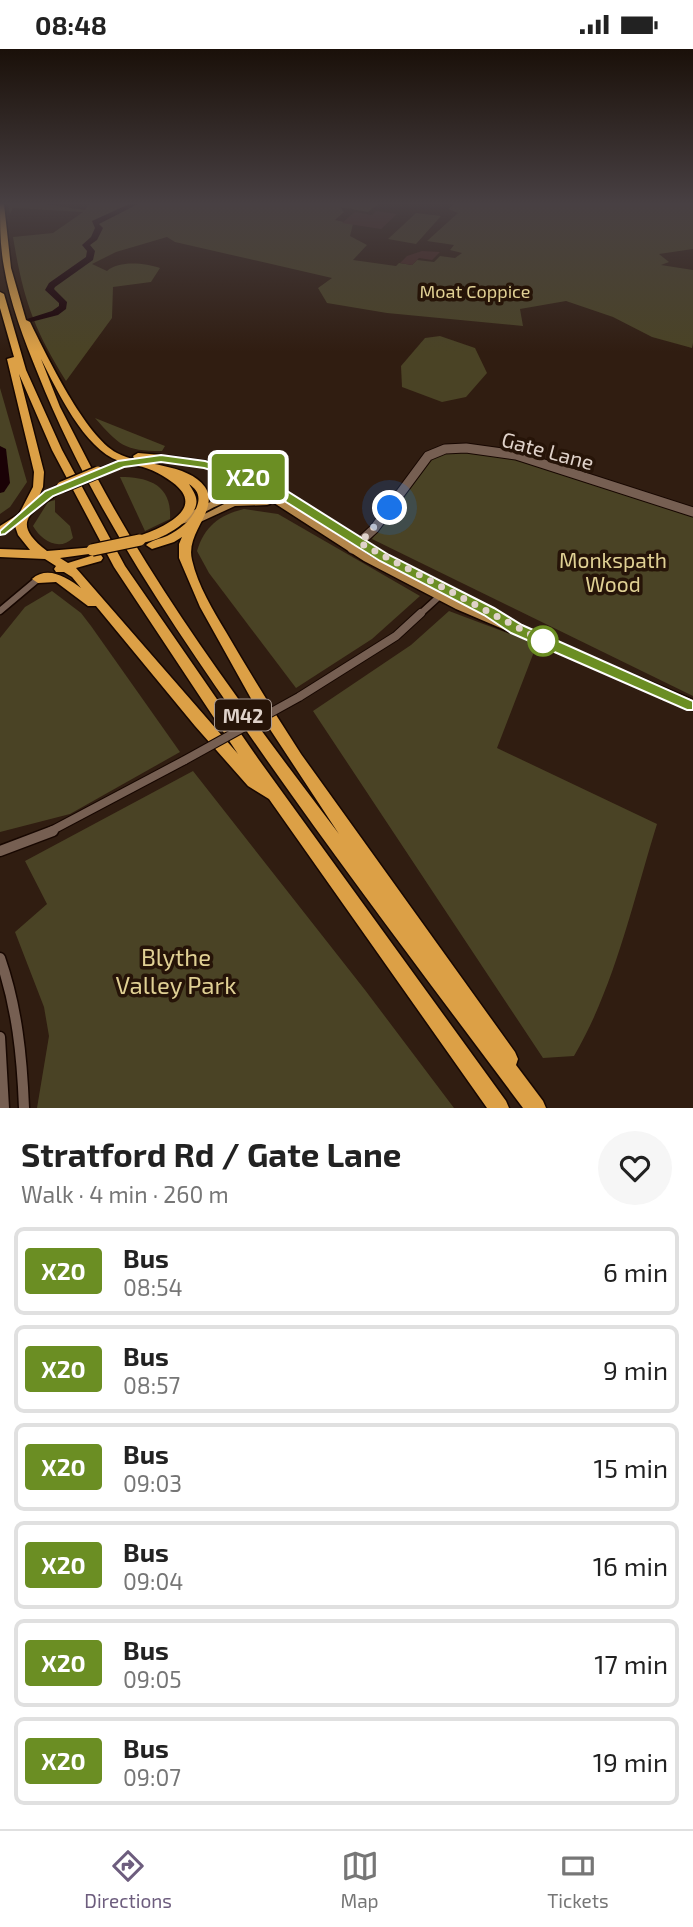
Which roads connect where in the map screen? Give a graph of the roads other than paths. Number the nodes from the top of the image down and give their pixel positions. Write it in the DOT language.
graph roads {
  1 [pos="3,253"];
  2 [pos="4,291"];
  3 [pos="0,321"];
  4 [pos="104,447"];
  5 [pos="133,462"];
  6 [pos="158,462"];
  7 [pos="203,508"];
  8 [pos="693,512"];
  9 [pos="23,515"];
  10 [pos="198,520"];
  11 [pos="180,522"];
  12 [pos="320,529"];
  13 [pos="0,531"];
  14 [pos="141,544"];
  15 [pos="356,546"];
  16 [pos="0,553"];
  17 [pos="94,554"];
  18 [pos="46,555"];
  19 [pos="66,567"];
  20 [pos="38,579"];
  21 [pos="444,593"];
  22 [pos="0,611"];
  23 [pos="108,615"];
  24 [pos="693,705"];
  25 [pos="277,797"];
  26 [pos="0,851"];
  27 [pos="0,958"];
  28 [pos="0,1037"];
  29 [pos="4,1108"];
  30 [pos="24,1108"];
  31 [pos="499,1108"];
  32 [pos="538,1108"];
  1 -- 2 [label="highway, M42"];
  2 -- 4 [label="highway"];
  2 -- 25 [label="highway, M42"];
  2 -- 32 [label="highway, M42"];
  3 -- 9 [label="highway"];
  4 -- 5 [label="highway"];
  4 -- 6 [label="highway"];
  5 -- 6 [label="highway"];
  5 -- 9 [label="highway, bridge"];
  6 -- 7 [label="highway"];
  6 -- 11 [label="highway"];
  6 -- 15 [label="main road"];
  7 -- 10 [label="highway"];
  7 -- 11 [label="main road"];
  7 -- 12 [label="main road"];
  8 -- 15 [label="street, Gate Lane"];
  9 -- 13 [label="highway"];
  9 -- 18 [label="highway"];
  10 -- 12 [label="main road"];
  10 -- 14 [label="highway"];
  10 -- 32 [label="highway"];
  11 -- 14 [label="highway"];
  12 -- 15 [label="main road"];
  14 -- 17 [label="highway"];
  15 -- 21 [label="main road"];
  16 -- 18 [label="highway"];
  17 -- 18 [label="highway"];
  17 -- 19 [label="highway"];
  18 -- 19 [label="highway"];
  19 -- 20 [label="highway"];
  19 -- 23 [label="highway"];
  20 -- 22 [label="street"];
  20 -- 23 [label="highway"];
  21 -- 24 [label="main road"];
  21 -- 26 [label="street, bridge"];
  23 -- 25 [label="highway"];
  25 -- 31 [label="highway, M42"];
  27 -- 30 [label="street"];
  28 -- 29 [label="street"];
}
